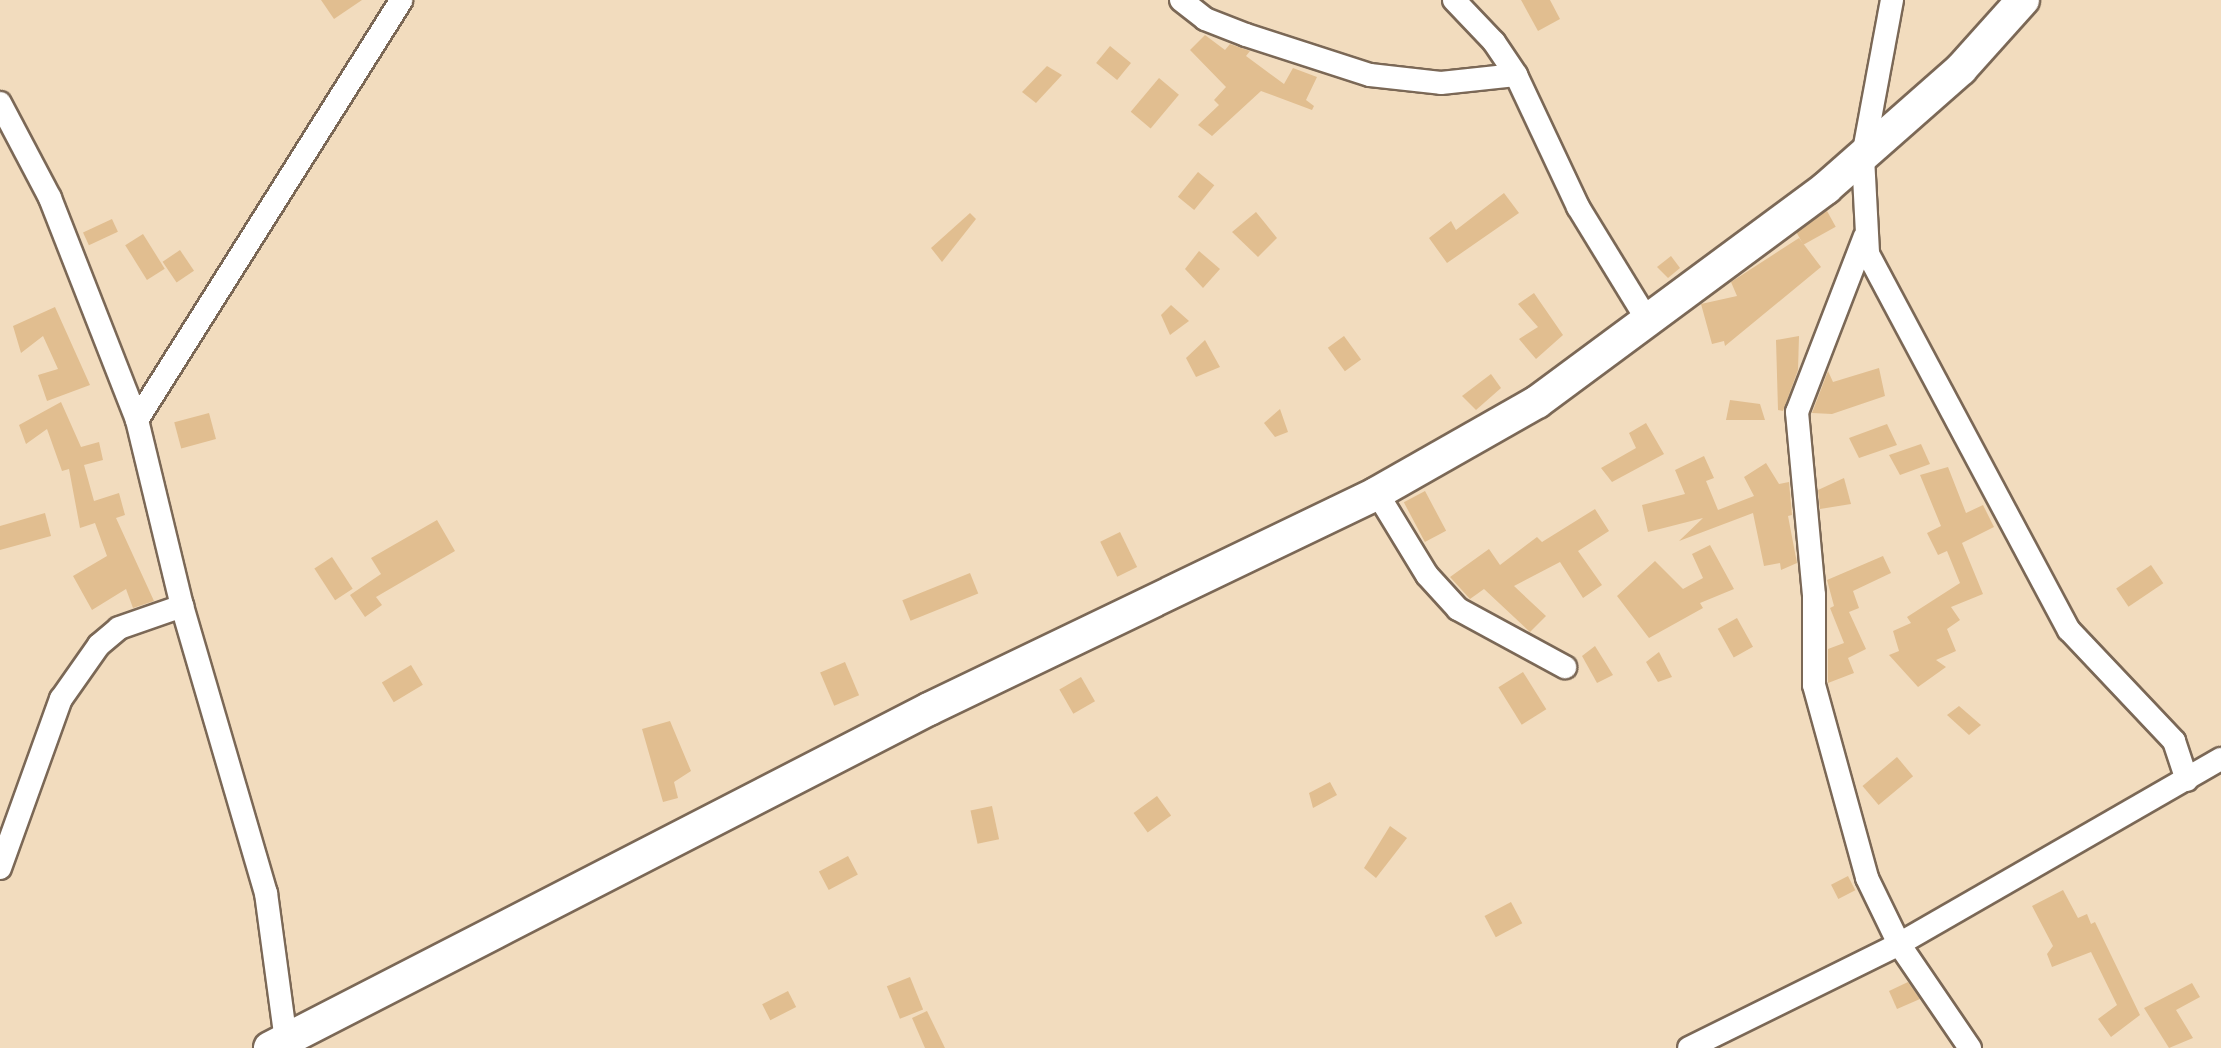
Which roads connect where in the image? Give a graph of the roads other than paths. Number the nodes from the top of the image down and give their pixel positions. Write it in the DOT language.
graph roads {
  1 [pos="401,0"];
  2 [pos="1181,0"];
  3 [pos="1892,0"];
  4 [pos="2023,0"];
  5 [pos="1465,3"];
  6 [pos="1516,75"];
  7 [pos="0,103"];
  8 [pos="1863,157"];
  9 [pos="1865,235"];
  10 [pos="1649,323"];
  11 [pos="137,420"];
  12 [pos="1377,493"];
  13 [pos="182,606"];
  14 [pos="1565,667"];
  15 [pos="2221,759"];
  16 [pos="2187,780"];
  17 [pos="0,868"];
  18 [pos="1899,944"];
  19 [pos="281,1046"];
  20 [pos="1689,1048"];
  21 [pos="1970,1048"];
  1 -- 11 [label="street"];
  2 -- 6 [label="street"];
  3 -- 8 [label="street"];
  4 -- 8 [label="street"];
  5 -- 6 [label="street"];
  6 -- 10 [label="street"];
  7 -- 11 [label="street"];
  8 -- 9 [label="street"];
  8 -- 10 [label="street"];
  9 -- 16 [label="street"];
  9 -- 18 [label="street"];
  10 -- 12 [label="street"];
  11 -- 13 [label="street"];
  12 -- 14 [label="street"];
  12 -- 19 [label="street"];
  13 -- 17 [label="street"];
  13 -- 19 [label="street"];
  15 -- 16 [label="street"];
  16 -- 18 [label="street"];
  18 -- 20 [label="street"];
  18 -- 21 [label="street"];
}
